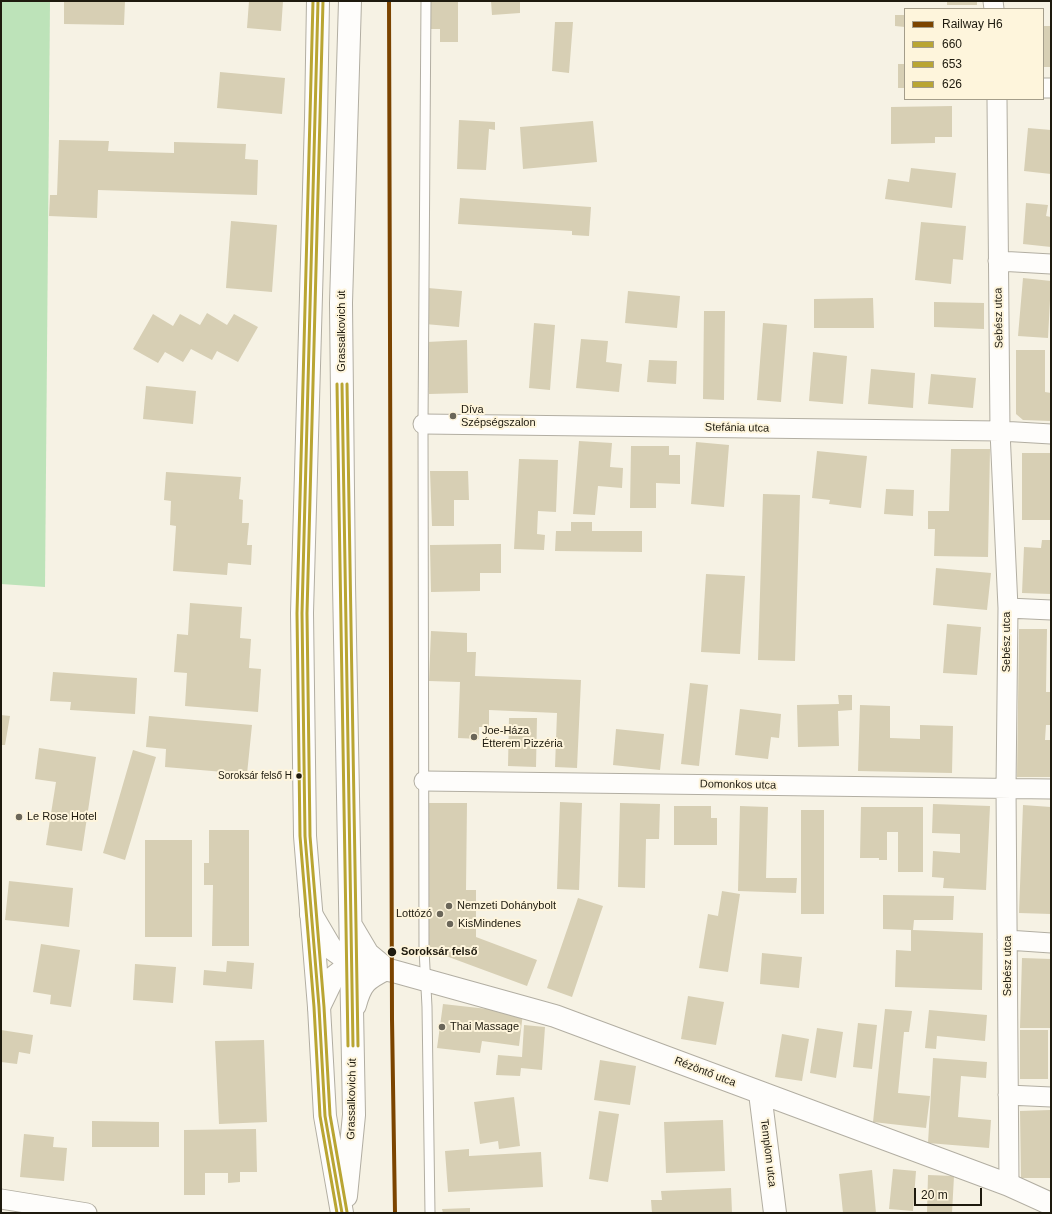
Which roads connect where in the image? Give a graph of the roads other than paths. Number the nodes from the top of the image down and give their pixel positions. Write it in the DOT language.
graph roads {
  1 [pos="318,1"];
  2 [pos="350,1"];
  3 [pos="426,1"];
  4 [pos="998,100"];
  5 [pos="998,261"];
  6 [pos="1051,264"];
  7 [pos="423,424"];
  8 [pos="1000,431"];
  9 [pos="1051,434"];
  10 [pos="1008,608"];
  11 [pos="1051,610"];
  12 [pos="424,780"];
  13 [pos="1006,788"];
  14 [pos="1051,789"];
  15 [pos="311,914"];
  16 [pos="351,924"];
  17 [pos="1008,940"];
  18 [pos="1051,943"];
  19 [pos="352,963"];
  20 [pos="386,969"];
  21 [pos="426,981"];
  22 [pos="319,1007"];
  23 [pos="353,1012"];
  24 [pos="760,1093"];
  25 [pos="1008,1095"];
  26 [pos="1051,1097"];
  27 [pos="1009,1185"];
  28 [pos="1,1199"];
  29 [pos="1051,1204"];
  30 [pos="87,1213"];
  31 [pos="343,1213"];
  32 [pos="430,1213"];
  33 [pos="775,1213"];
  1 -- 15 [label="main road, Grassalkovich út"];
  2 -- 16 [label="main road, Grassalkovich út"];
  3 -- 7 [label="lane"];
  4 -- 5 [label="street, Sebész utca"];
  5 -- 6 [label="street"];
  5 -- 8 [label="street, Sebész utca"];
  7 -- 8 [label="street, Stefánia utca"];
  7 -- 12 [label="lane"];
  8 -- 9 [label="street, Stefánia utca"];
  8 -- 10 [label="street, Sebész utca"];
  10 -- 11 [label="street"];
  10 -- 13 [label="street, Sebész utca"];
  12 -- 13 [label="street, Domonkos utca"];
  12 -- 21 [label="lane"];
  13 -- 14 [label="street, Domonkos utca"];
  13 -- 17 [label="street, Sebész utca"];
  15 -- 19 [label="main road"];
  15 -- 22 [label="main road, Grassalkovich út"];
  16 -- 19 [label="main road, Grassalkovich út"];
  16 -- 20 [label="main road"];
  17 -- 18 [label="street"];
  17 -- 25 [label="street, Sebész utca"];
  19 -- 20 [label="main road, Rézöntő utca"];
  19 -- 22 [label="main road"];
  19 -- 23 [label="main road, Grassalkovich út"];
  20 -- 21 [label="main road, Rézöntő utca"];
  20 -- 23 [label="main road"];
  21 -- 24 [label="main road, Rézöntő utca"];
  21 -- 32 [label="lane"];
  22 -- 31 [label="main road, Grassalkovich út"];
  23 -- 31 [label="main road, Grassalkovich út"];
  24 -- 27 [label="main road, Rézöntő utca"];
  24 -- 33 [label="main road, Templom utca"];
  25 -- 26 [label="street"];
  25 -- 27 [label="street, Sebész utca"];
  27 -- 29 [label="main road, Rézöntő utca"];
  28 -- 30 [label="street"];
}
